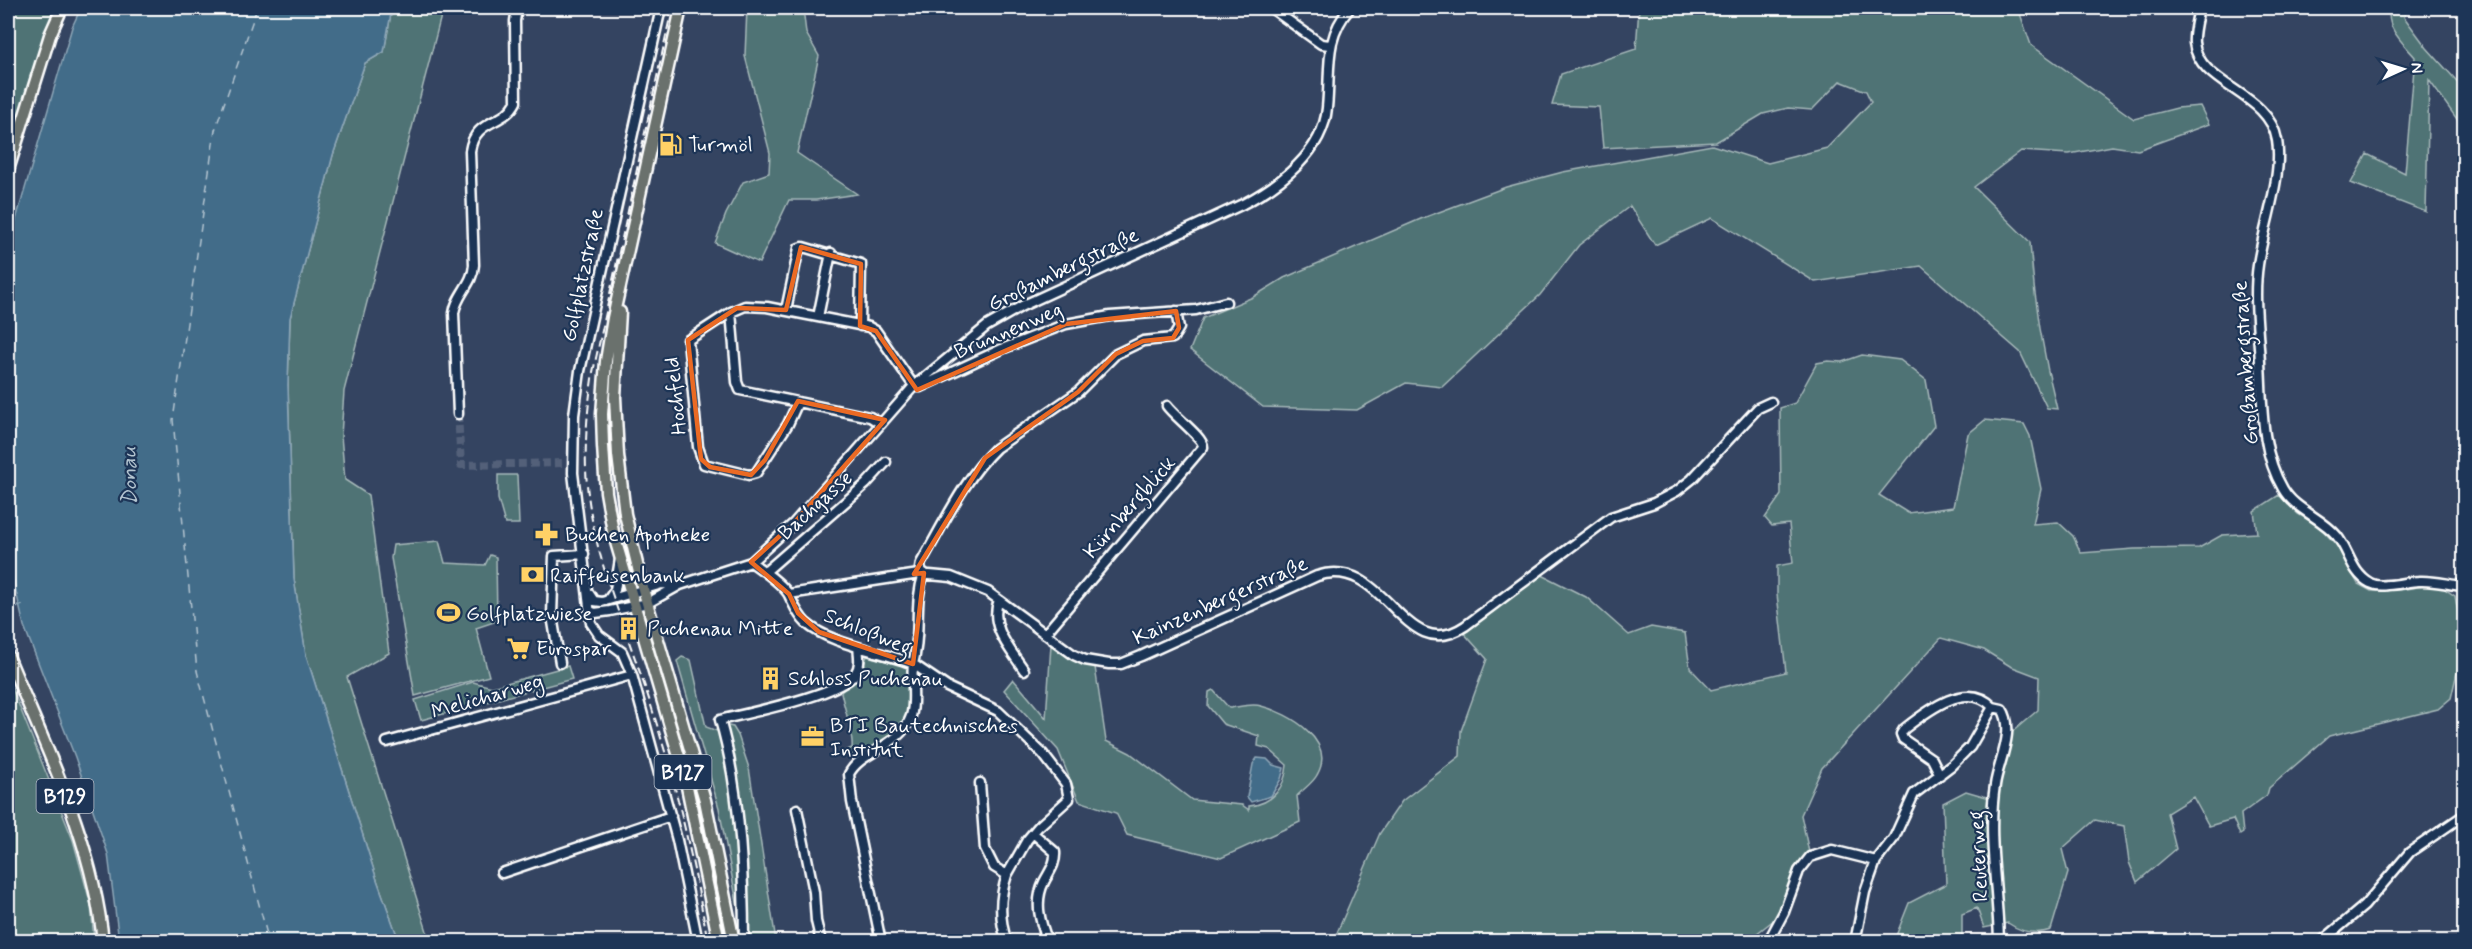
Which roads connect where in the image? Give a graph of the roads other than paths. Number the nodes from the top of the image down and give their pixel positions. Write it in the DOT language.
graph roads {
  1 [pos="62,8"];
  2 [pos="517,8"];
  3 [pos="661,8"];
  4 [pos="681,8"];
  5 [pos="1271,8"];
  6 [pos="1350,8"];
  7 [pos="2199,8"];
  8 [pos="1330,45"];
  9 [pos="8,170"];
  10 [pos="831,253"];
  11 [pos="623,276"];
  12 [pos="1226,302"];
  13 [pos="786,310"];
  14 [pos="1176,311"];
  15 [pos="730,312"];
  16 [pos="818,318"];
  17 [pos="860,326"];
  18 [pos="914,386"];
  19 [pos="798,402"];
  20 [pos="1771,402"];
  21 [pos="1167,406"];
  22 [pos="458,414"];
  23 [pos="881,424"];
  24 [pos="573,462"];
  25 [pos="886,462"];
  26 [pos="563,463"];
  27 [pos="584,554"];
  28 [pos="620,558"];
  29 [pos="751,562"];
  30 [pos="765,572"];
  31 [pos="922,574"];
  32 [pos="680,585"];
  33 [pos="2464,586"];
  34 [pos="586,589"];
  35 [pos="643,589"];
  36 [pos="630,593"];
  37 [pos="789,594"];
  38 [pos="999,600"];
  39 [pos="606,601"];
  40 [pos="648,603"];
  41 [pos="634,607"];
  42 [pos="590,611"];
  43 [pos="1045,634"];
  44 [pos="858,647"];
  45 [pos="8,656"];
  46 [pos="560,663"];
  47 [pos="913,664"];
  48 [pos="1024,670"];
  49 [pos="632,675"];
  50 [pos="1993,707"];
  51 [pos="387,742"];
  52 [pos="1940,775"];
  53 [pos="980,783"];
  54 [pos="797,809"];
  55 [pos="2464,815"];
  56 [pos="671,816"];
  57 [pos="1033,833"];
  58 [pos="1876,861"];
  59 [pos="502,873"];
  60 [pos="1007,875"];
  61 [pos="103,942"];
  62 [pos="698,942"];
  63 [pos="719,942"];
  64 [pos="734,942"];
  65 [pos="744,942"];
  66 [pos="821,942"];
  67 [pos="881,942"];
  68 [pos="1006,942"];
  69 [pos="1048,942"];
  70 [pos="1768,942"];
  71 [pos="1855,942"];
  72 [pos="2000,942"];
  73 [pos="2321,942"];
  1 -- 9 [label="main road"];
  2 -- 22 [label="street"];
  3 -- 24 [label="street, Golfplatzstraße"];
  4 -- 11 [label="main road, B127"];
  5 -- 8 [label="street"];
  6 -- 8 [label="street, Großambergstraße"];
  7 -- 33 [label="street, Großambergstraße"];
  8 -- 18 [label="street, Großambergstraße"];
  10 -- 13 [label="street"];
  10 -- 16 [label="street"];
  10 -- 17 [label="street"];
  11 -- 28 [label="main road, B127"];
  11 -- 35 [label="main road, B127"];
  12 -- 14 [label="street, Brunnenweg"];
  13 -- 15 [label="street"];
  13 -- 16 [label="street"];
  14 -- 18 [label="street, Brunnenweg"];
  14 -- 31 [label="street"];
  15 -- 19 [label="street"];
  15 -- 19 [label="street, Hochfeld"];
  16 -- 17 [label="street"];
  17 -- 18 [label="street"];
  18 -- 23 [label="street, Großambergstraße"];
  19 -- 23 [label="street"];
  20 -- 43 [label="street, Kainzenbergerstraße"];
  21 -- 43 [label="street, Kürnbergblick"];
  23 -- 29 [label="street, Großambergstraße"];
  24 -- 26 [label="street"];
  24 -- 27 [label="street, Golfplatzstraße"];
  25 -- 30 [label="street, Bachgasse"];
  27 -- 34 [label="street, Golfplatzstraße"];
  27 -- 46 [label="street"];
  28 -- 36 [label="main road, B127"];
  28 -- 39 [label="street"];
  29 -- 30 [label="street, Schloßweg"];
  29 -- 32 [label="street, Großambergstraße"];
  30 -- 37 [label="street, Schloßweg"];
  31 -- 37 [label="street, Kainzenbergerstraße"];
  31 -- 38 [label="street, Kainzenbergerstraße"];
  31 -- 47 [label="street"];
  32 -- 35 [label="street, Großambergstraße"];
  32 -- 40 [label="street, Großambergstraße"];
  34 -- 39 [label="street"];
  34 -- 42 [label="street, Golfplatzstraße"];
  35 -- 36 [label="street"];
  35 -- 40 [label="main road, B127"];
  36 -- 39 [label="street"];
  36 -- 41 [label="main road, B127"];
  37 -- 44 [label="street, Schloßweg"];
  38 -- 43 [label="street, Kainzenbergerstraße"];
  38 -- 48 [label="street"];
  40 -- 41 [label="street"];
  40 -- 64 [label="main road, B127"];
  41 -- 42 [label="street"];
  41 -- 63 [label="main road, B127"];
  42 -- 49 [label="street, Golfplatzstraße"];
  44 -- 47 [label="street, Schloßweg"];
  44 -- 65 [label="street"];
  45 -- 61 [label="main road, B129"];
  47 -- 57 [label="street"];
  47 -- 67 [label="street, Schloßweg"];
  49 -- 51 [label="street, Melicharweg"];
  49 -- 56 [label="street, Golfplatzstraße"];
  50 -- 52 [label="street"];
  50 -- 52 [label="street"];
  50 -- 72 [label="street, Reuterweg"];
  52 -- 58 [label="street"];
  53 -- 60 [label="street"];
  54 -- 66 [label="street"];
  55 -- 73 [label="street"];
  56 -- 59 [label="street"];
  56 -- 62 [label="street, Golfplatzstraße"];
  57 -- 60 [label="street"];
  57 -- 69 [label="street"];
  58 -- 70 [label="street"];
  58 -- 71 [label="street"];
  60 -- 68 [label="street"];
}
